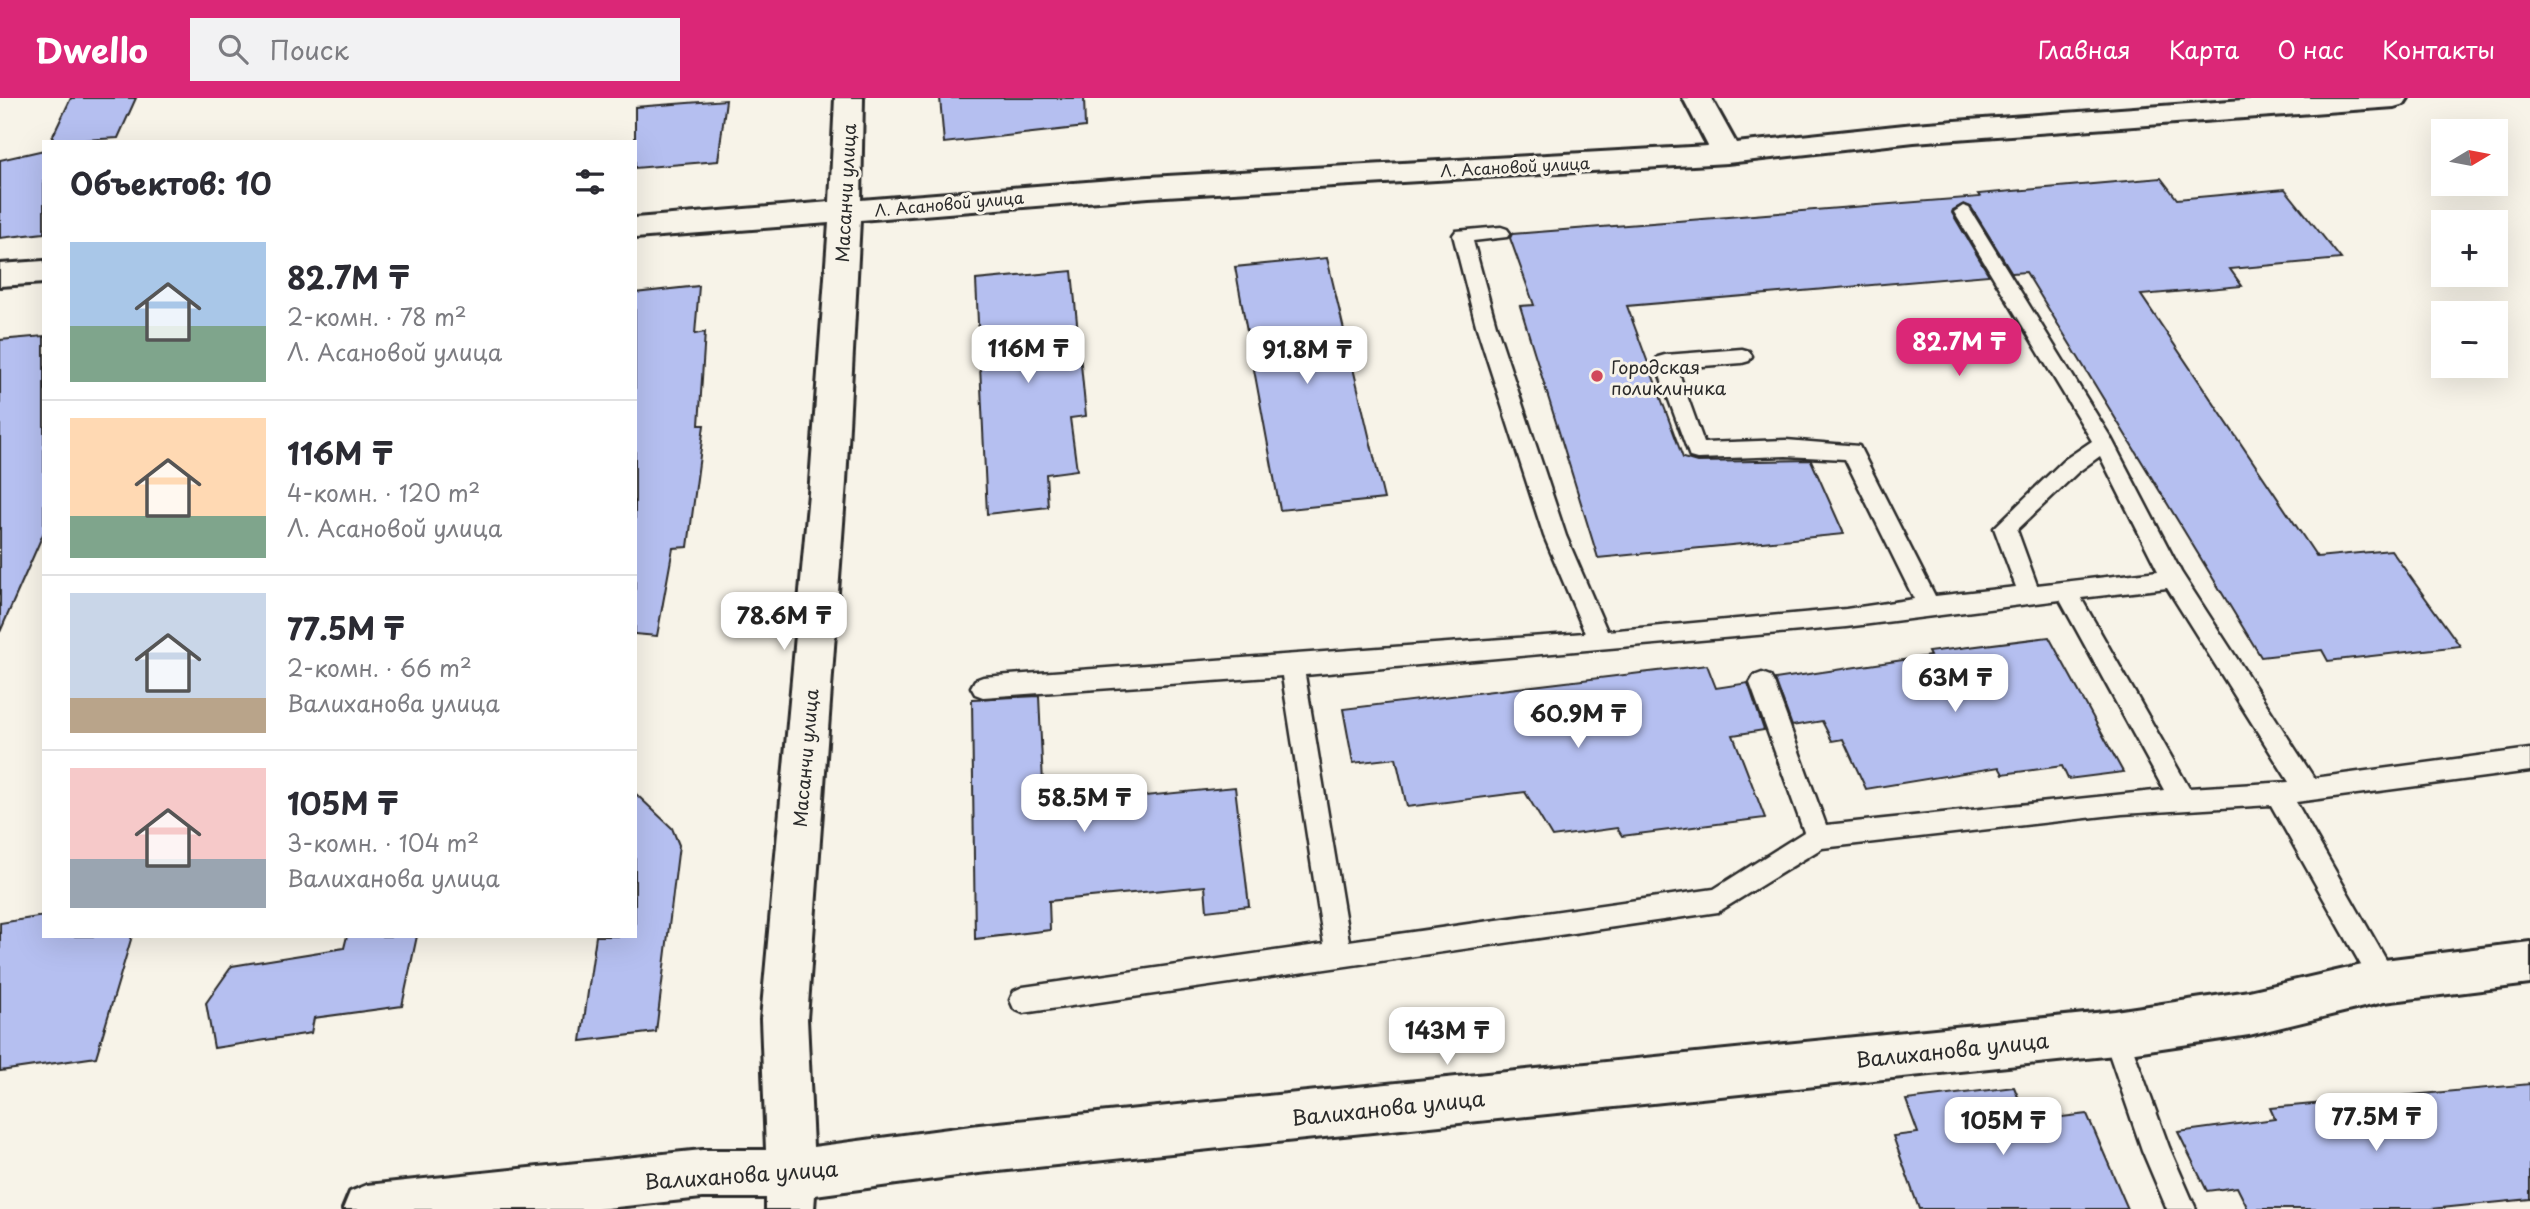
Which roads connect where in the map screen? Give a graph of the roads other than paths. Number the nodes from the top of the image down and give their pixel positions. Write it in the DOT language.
graph roads {
  1 [pos="849,98"];
  2 [pos="1697,98"];
  3 [pos="2394,98"];
  4 [pos="1727,154"];
  5 [pos="845,212"];
  6 [pos="1963,212"];
  7 [pos="637,228"];
  8 [pos="1501,233"];
  9 [pos="42,272"];
  10 [pos="0,275"];
  11 [pos="1742,356"];
  12 [pos="2104,443"];
  13 [pos="2174,578"];
  14 [pos="2066,591"];
  15 [pos="2030,595"];
  16 [pos="1929,606"];
  17 [pos="1600,641"];
  18 [pos="1292,666"];
  19 [pos="1762,683"];
  20 [pos="983,687"];
  21 [pos="2530,760"];
  22 [pos="2308,790"];
  23 [pos="2278,794"];
  24 [pos="2183,800"];
  25 [pos="1818,837"];
  26 [pos="1338,954"];
  27 [pos="2530,963"];
  28 [pos="2384,981"];
  29 [pos="1023,1000"];
  30 [pos="2115,1032"];
  31 [pos="791,1192"];
  32 [pos="368,1209"];
  33 [pos="2182,1209"];
  1 -- 5 [label="street, Масанчи улица"];
  2 -- 4 [label="street"];
  3 -- 4 [label="street, Л. Асановой улица"];
  4 -- 5 [label="street, Л. Асановой улица"];
  5 -- 7 [label="street, Л. Асановой улица"];
  5 -- 31 [label="street, Масанчи улица"];
  6 -- 12 [label="lane"];
  8 -- 17 [label="lane"];
  9 -- 10 [label="street"];
  11 -- 16 [label="lane"];
  12 -- 13 [label="lane"];
  12 -- 15 [label="lane"];
  13 -- 14 [label="lane"];
  13 -- 22 [label="lane"];
  14 -- 15 [label="lane"];
  14 -- 24 [label="lane"];
  15 -- 16 [label="lane"];
  16 -- 17 [label="lane"];
  17 -- 18 [label="lane"];
  18 -- 20 [label="lane"];
  18 -- 26 [label="lane"];
  19 -- 25 [label="lane"];
  21 -- 22 [label="lane"];
  22 -- 23 [label="lane"];
  23 -- 24 [label="lane"];
  23 -- 28 [label="lane"];
  24 -- 25 [label="lane"];
  25 -- 26 [label="lane"];
  26 -- 29 [label="lane"];
  27 -- 28 [label="street, Валиханова улица"];
  28 -- 30 [label="street, Валиханова улица"];
  30 -- 31 [label="street, Валиханова улица"];
  30 -- 33 [label="lane"];
  31 -- 32 [label="street, Валиханова улица"];
}
